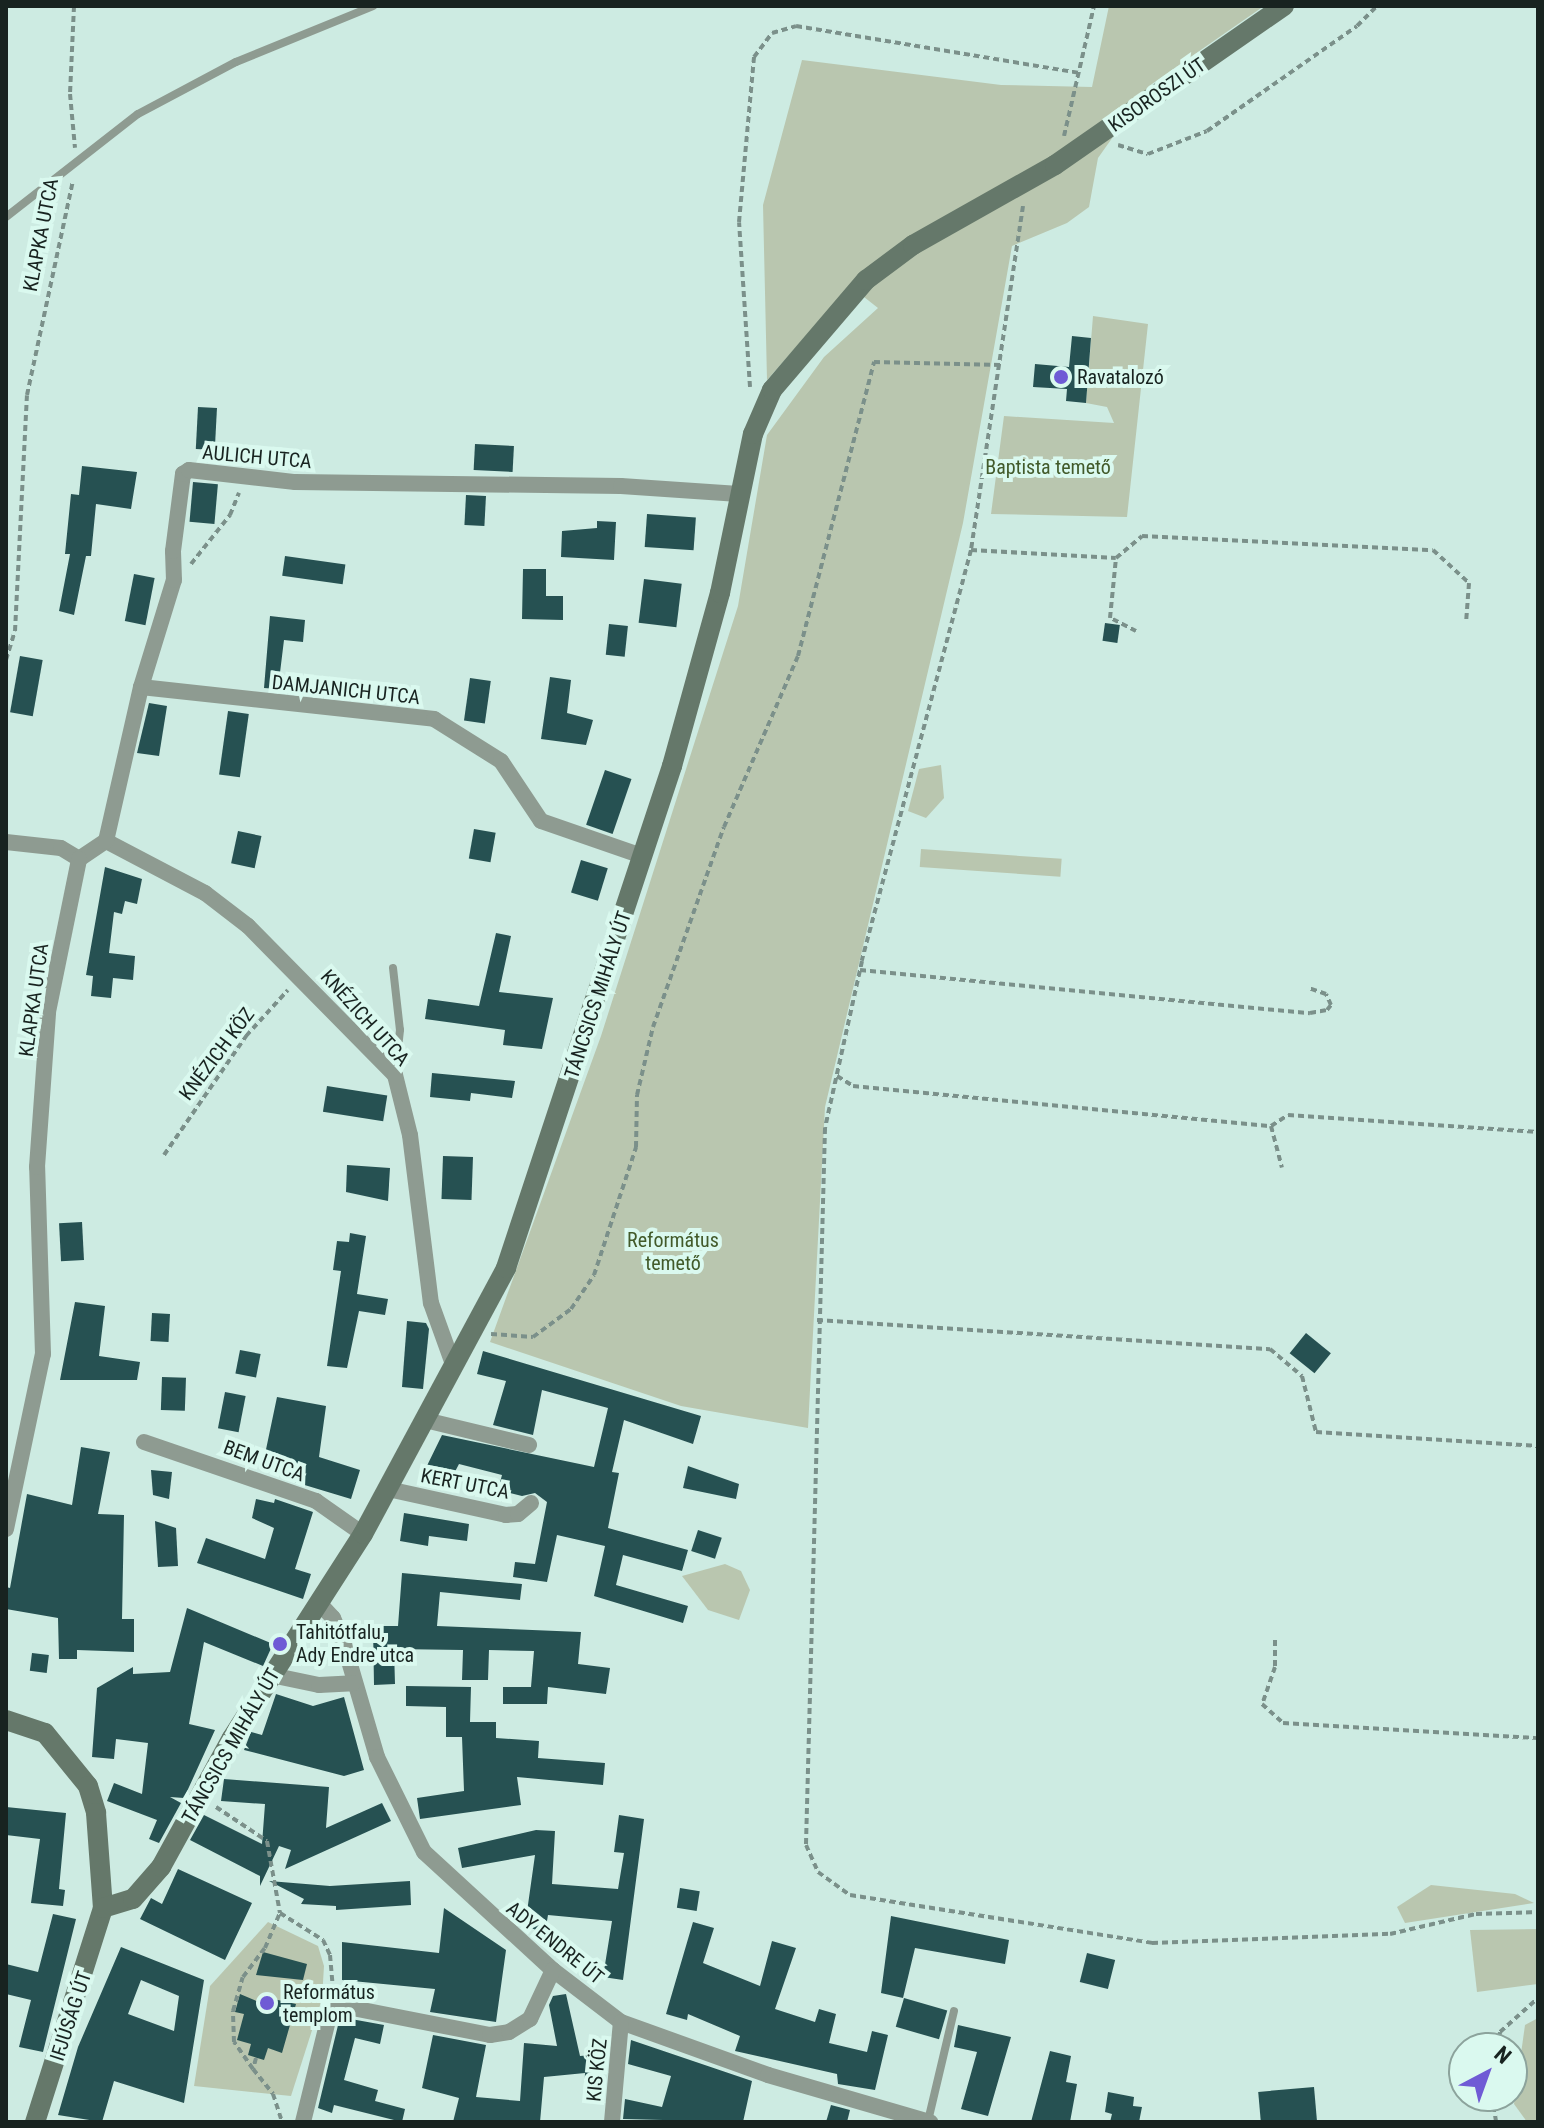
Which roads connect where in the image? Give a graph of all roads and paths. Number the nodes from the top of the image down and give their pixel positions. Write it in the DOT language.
graph roads {
  1 [pos="74,6"];
  2 [pos="373,6"];
  3 [pos="1094,6"];
  4 [pos="1284,6"];
  5 [pos="1377,6"];
  6 [pos="1079,73"];
  7 [pos="1095,139"];
  8 [pos="76,158"];
  9 [pos="1055,165"];
  10 [pos="1026,179"];
  11 [pos="6,217"];
  12 [pos="1001,365"];
  13 [pos="753,434"];
  14 [pos="252,480"];
  15 [pos="739,494"];
  16 [pos="971,550"];
  17 [pos="1116,558"];
  18 [pos="174,580"];
  19 [pos="1466,623"];
  20 [pos="1136,631"];
  21 [pos="6,660"];
  22 [pos="141,687"];
  23 [pos="106,841"];
  24 [pos="6,842"];
  25 [pos="642,856"];
  26 [pos="79,859"];
  27 [pos="393,968"];
  28 [pos="860,970"];
  29 [pos="301,976"];
  30 [pos="1309,988"];
  31 [pos="395,1075"];
  32 [pos="837,1076"];
  33 [pos="1271,1126"];
  34 [pos="1538,1132"];
  35 [pos="164,1155"];
  36 [pos="1282,1168"];
  37 [pos="817,1320"];
  38 [pos="473,1333"];
  39 [pos="454,1367"];
  40 [pos="425,1420"];
  41 [pos="144,1442"];
  42 [pos="529,1445"];
  43 [pos="1538,1446"];
  44 [pos="388,1489"];
  45 [pos="531,1503"];
  46 [pos="6,1529"];
  47 [pos="363,1534"];
  48 [pos="320,1604"];
  49 [pos="1275,1640"];
  50 [pos="271,1675"];
  51 [pos="353,1683"];
  52 [pos="6,1720"];
  53 [pos="1538,1738"];
  54 [pos="200,1798"];
  55 [pos="103,1908"];
  56 [pos="1538,1912"];
  57 [pos="280,1913"];
  58 [pos="553,1970"];
  59 [pos="1538,1998"];
  60 [pos="332,2004"];
  61 [pos="954,2011"];
  62 [pos="621,2022"];
  63 [pos="1500,2032"];
  64 [pos="256,2058"];
  65 [pos="253,2069"];
  66 [pos="35,2122"];
  67 [pos="282,2122"];
  68 [pos="303,2122"];
  69 [pos="612,2122"];
  70 [pos="929,2122"];
  1 -- 8 [label="path, KLAPKA UTCA"];
  2 -- 8 [label="lane"];
  3 -- 6 [label="path"];
  4 -- 7 [label="main road, KISOROSZI ÚT"];
  5 -- 7 [label="path"];
  6 -- 9 [label="path"];
  6 -- 13 [label="path"];
  7 -- 9 [label="main road, KISOROSZI ÚT"];
  8 -- 11 [label="lane"];
  8 -- 21 [label="path, KLAPKA UTCA"];
  9 -- 10 [label="main road, KISOROSZI ÚT"];
  10 -- 12 [label="path"];
  10 -- 13 [label="main road, TÁNCSICS MIHÁLY ÚT"];
  12 -- 16 [label="path"];
  12 -- 38 [label="path"];
  13 -- 15 [label="main road, TÁNCSICS MIHÁLY ÚT"];
  14 -- 15 [label="street, AULICH UTCA"];
  14 -- 18 [label="path"];
  14 -- 18 [label="street, AULICH UTCA"];
  15 -- 25 [label="main road, TÁNCSICS MIHÁLY ÚT"];
  16 -- 17 [label="path"];
  16 -- 28 [label="path"];
  17 -- 19 [label="path"];
  17 -- 20 [label="path"];
  18 -- 22 [label="street, AULICH UTCA"];
  22 -- 23 [label="street, AULICH UTCA"];
  22 -- 25 [label="street, DAMJANICH UTCA"];
  23 -- 26 [label="street"];
  23 -- 29 [label="street, KNÉZICH UTCA"];
  24 -- 26 [label="street"];
  25 -- 38 [label="main road, TÁNCSICS MIHÁLY ÚT"];
  26 -- 46 [label="street, KLAPKA UTCA"];
  27 -- 31 [label="lane"];
  28 -- 30 [label="path"];
  28 -- 32 [label="path"];
  29 -- 31 [label="street, KNÉZICH UTCA"];
  29 -- 35 [label="path, KNÉZICH KÖZ"];
  31 -- 39 [label="street, KNÉZICH UTCA"];
  32 -- 33 [label="path"];
  32 -- 37 [label="path"];
  33 -- 34 [label="path"];
  33 -- 36 [label="path"];
  37 -- 43 [label="path"];
  37 -- 56 [label="path"];
  38 -- 39 [label="main road, TÁNCSICS MIHÁLY ÚT"];
  39 -- 40 [label="main road, TÁNCSICS MIHÁLY ÚT"];
  40 -- 42 [label="street"];
  40 -- 44 [label="main road, TÁNCSICS MIHÁLY ÚT"];
  41 -- 47 [label="street, BEM UTCA"];
  44 -- 45 [label="street, KERT UTCA"];
  44 -- 47 [label="main road, TÁNCSICS MIHÁLY ÚT"];
  47 -- 48 [label="main road, TÁNCSICS MIHÁLY ÚT"];
  48 -- 50 [label="main road, TÁNCSICS MIHÁLY ÚT"];
  48 -- 51 [label="street, ADY ENDRE ÚT"];
  49 -- 53 [label="path"];
  50 -- 51 [label="street"];
  50 -- 54 [label="main road, TÁNCSICS MIHÁLY ÚT"];
  51 -- 58 [label="street, ADY ENDRE ÚT"];
  52 -- 55 [label="main road, IFJÚSÁG ÚT"];
  54 -- 55 [label="main road, TÁNCSICS MIHÁLY ÚT"];
  54 -- 57 [label="path"];
  55 -- 66 [label="main road, IFJÚSÁG ÚT"];
  57 -- 60 [label="path"];
  57 -- 65 [label="path"];
  58 -- 60 [label="street"];
  58 -- 62 [label="street, ADY ENDRE ÚT"];
  59 -- 63 [label="path"];
  60 -- 68 [label="street"];
  61 -- 70 [label="lane"];
  62 -- 69 [label="street, KIS KÖZ"];
  62 -- 70 [label="street, ADY ENDRE ÚT"];
  64 -- 65 [label="path"];
  65 -- 67 [label="path"];
}
